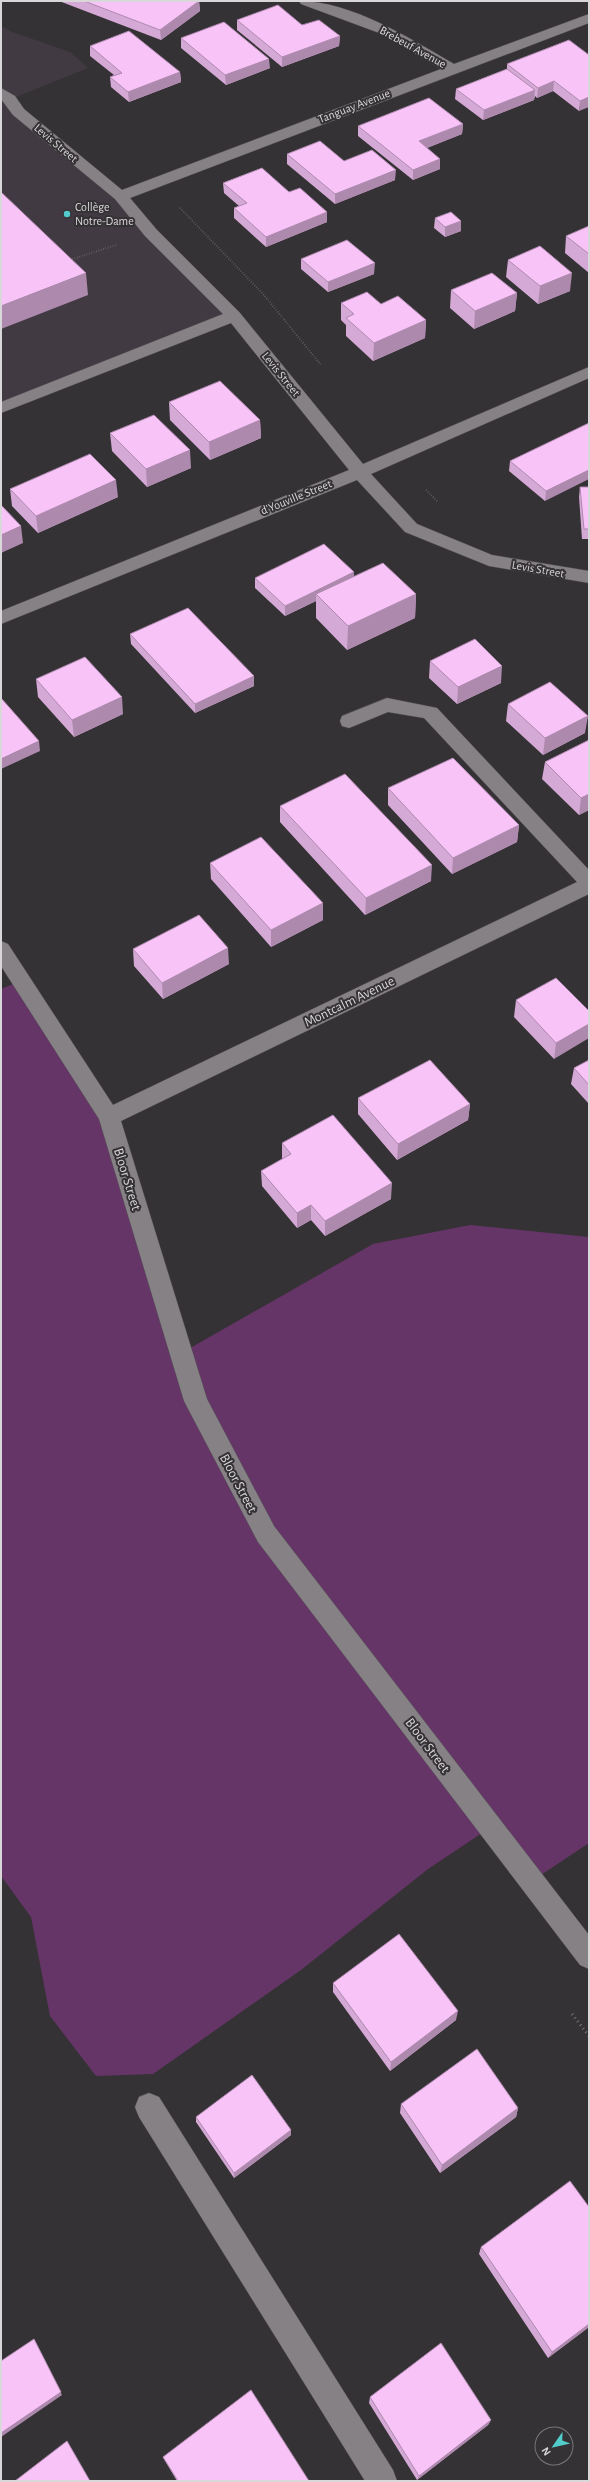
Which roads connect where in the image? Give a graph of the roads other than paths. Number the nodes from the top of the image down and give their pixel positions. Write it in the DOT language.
graph roads {
  1 [pos="306,1"];
  2 [pos="589,18"];
  3 [pos="451,69"];
  4 [pos="6,96"];
  5 [pos="120,196"];
  6 [pos="234,316"];
  7 [pos="589,372"];
  8 [pos="1,408"];
  9 [pos="360,472"];
  10 [pos="589,577"];
  11 [pos="1,618"];
  12 [pos="349,721"];
  13 [pos="589,884"];
  14 [pos="1,949"];
  15 [pos="109,1117"];
  16 [pos="589,1956"];
  17 [pos="148,2107"];
  18 [pos="382,2481"];
  1 -- 3 [label="street, Brebeuf Avenue"];
  2 -- 3 [label="street, Tanguay Avenue"];
  3 -- 5 [label="street, Tanguay Avenue"];
  4 -- 5 [label="street, Levis Street"];
  5 -- 6 [label="street, Levis Street"];
  6 -- 8 [label="street"];
  6 -- 9 [label="street, Levis Street"];
  7 -- 9 [label="street, d'Youville Street"];
  9 -- 10 [label="street, Levis Street"];
  9 -- 11 [label="street, d'Youville Street"];
  12 -- 13 [label="street"];
  13 -- 15 [label="street, Montcalm Avenue"];
  14 -- 15 [label="street, Bloor Street"];
  15 -- 16 [label="street, Bloor Street"];
  17 -- 18 [label="street"];
}
